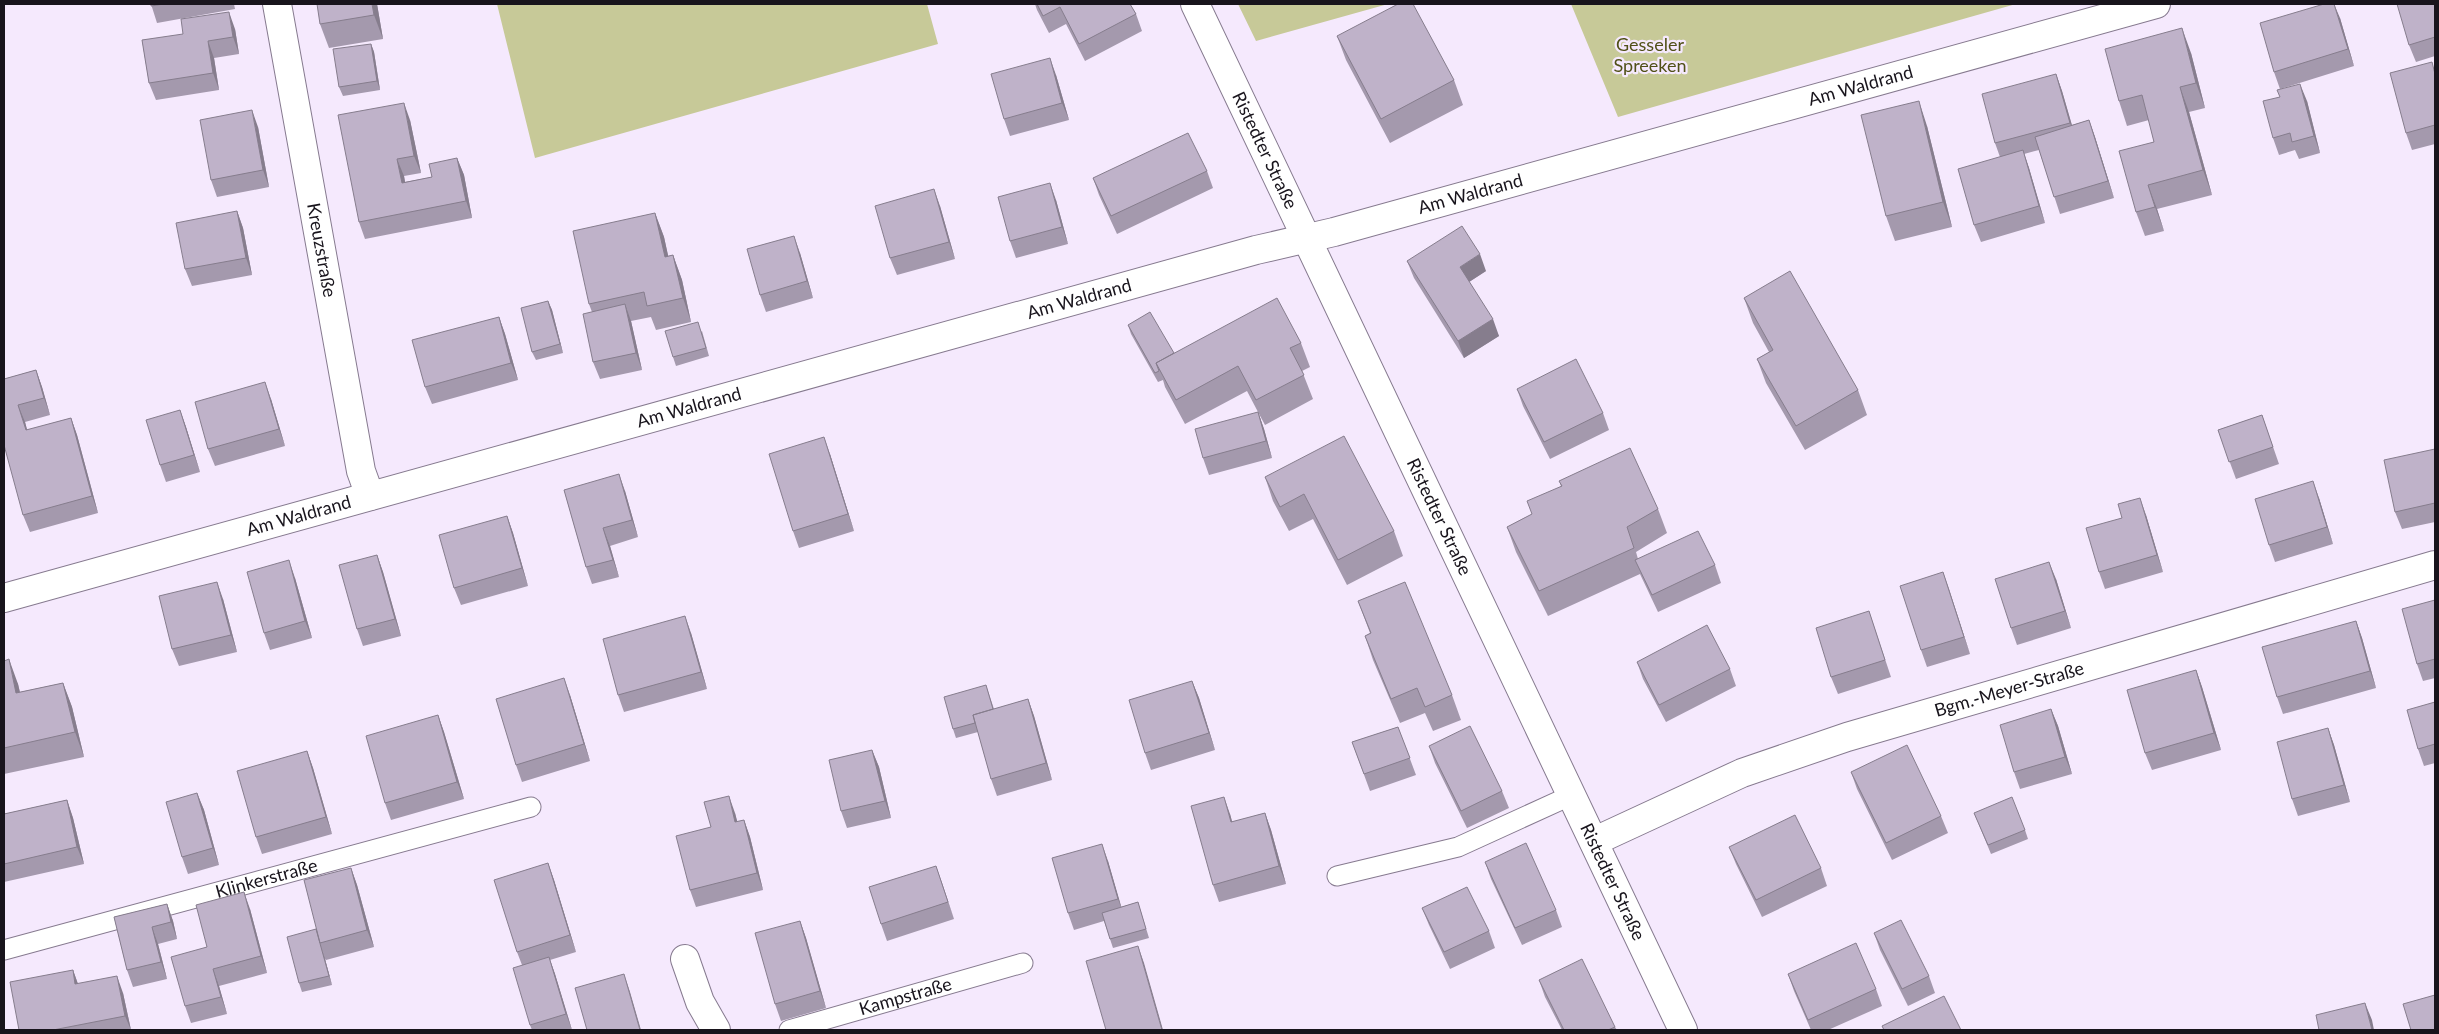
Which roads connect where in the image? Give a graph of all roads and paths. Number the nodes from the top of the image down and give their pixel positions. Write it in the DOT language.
graph roads {
  1 [pos="277,4"];
  2 [pos="1195,4"];
  3 [pos="2156,4"];
  4 [pos="1308,238"];
  5 [pos="370,496"];
  6 [pos="2435,565"];
  7 [pos="4,598"];
  8 [pos="1572,795"];
  9 [pos="531,807"];
  10 [pos="1595,841"];
  11 [pos="1337,876"];
  12 [pos="4,950"];
  13 [pos="685,959"];
  14 [pos="1024,963"];
  15 [pos="716,1030"];
  16 [pos="789,1030"];
  17 [pos="1683,1030"];
  1 -- 5 [label="street, Kreuzstraße"];
  2 -- 4 [label="street, Ristedter Straße"];
  3 -- 4 [label="street, Am Waldrand"];
  4 -- 5 [label="street, Am Waldrand"];
  4 -- 8 [label="street, Ristedter Straße"];
  5 -- 7 [label="street, Am Waldrand"];
  6 -- 10 [label="street, Bgm.-Meyer-Straße"];
  8 -- 10 [label="street, Ristedter Straße"];
  8 -- 11 [label="lane"];
  9 -- 12 [label="lane, Klinkerstraße"];
  10 -- 17 [label="street, Ristedter Straße"];
  13 -- 15 [label="street"];
  14 -- 16 [label="lane, Kampstraße"];
}
